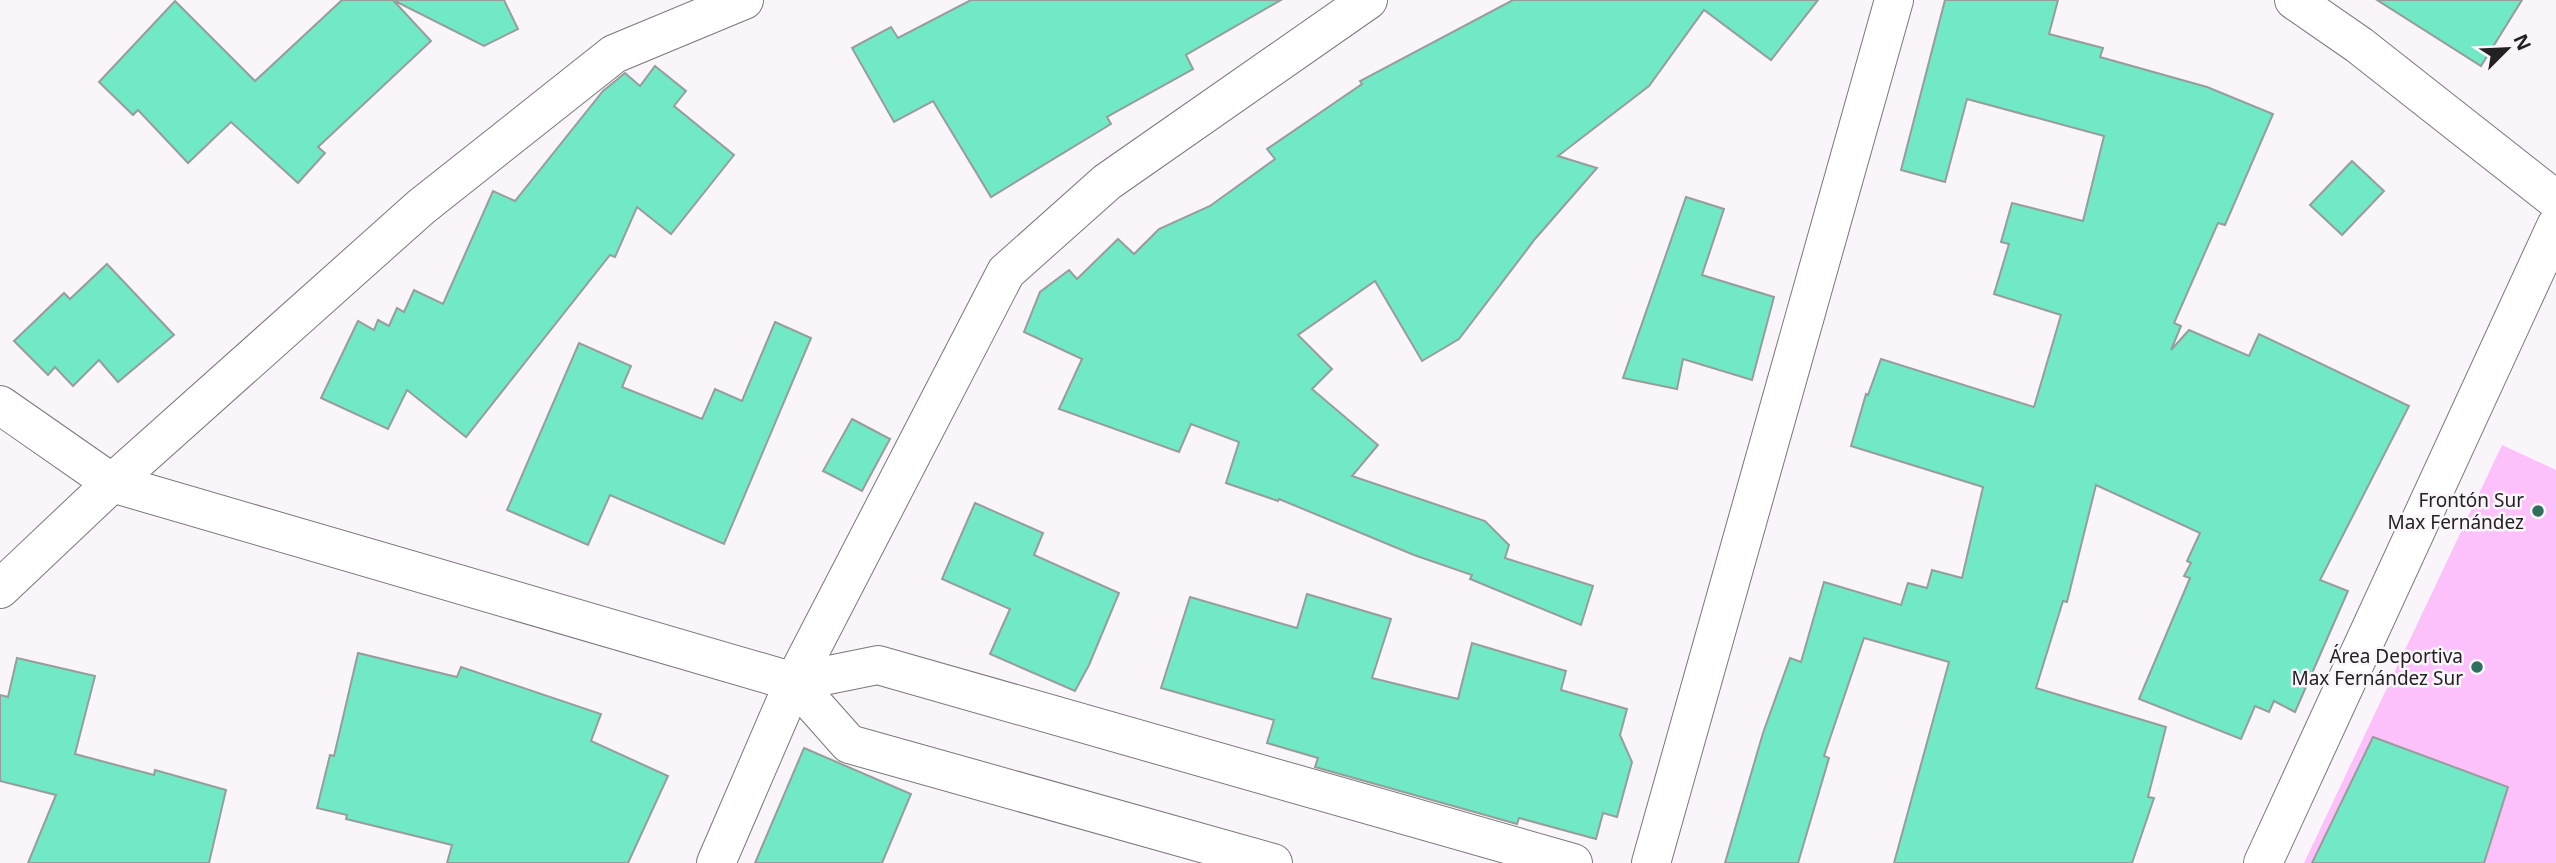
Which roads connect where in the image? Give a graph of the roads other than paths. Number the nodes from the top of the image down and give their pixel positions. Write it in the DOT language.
graph roads {
  1 [pos="744,0"];
  2 [pos="1368,0"];
  3 [pos="1894,0"];
  4 [pos="2294,0"];
  5 [pos="2556,200"];
  6 [pos="2556,226"];
  7 [pos="0,405"];
  8 [pos="112,483"];
  9 [pos="0,589"];
  10 [pos="794,682"];
  11 [pos="716,863"];
  12 [pos="1273,863"];
  13 [pos="1573,863"];
  14 [pos="1651,863"];
  15 [pos="2263,863"];
  1 -- 8 [label="street"];
  2 -- 10 [label="street"];
  3 -- 14 [label="street"];
  4 -- 5 [label="street"];
  6 -- 15 [label="street"];
  7 -- 8 [label="street"];
  8 -- 9 [label="street"];
  8 -- 10 [label="street"];
  10 -- 11 [label="street"];
  10 -- 12 [label="street"];
  10 -- 13 [label="street"];
}
